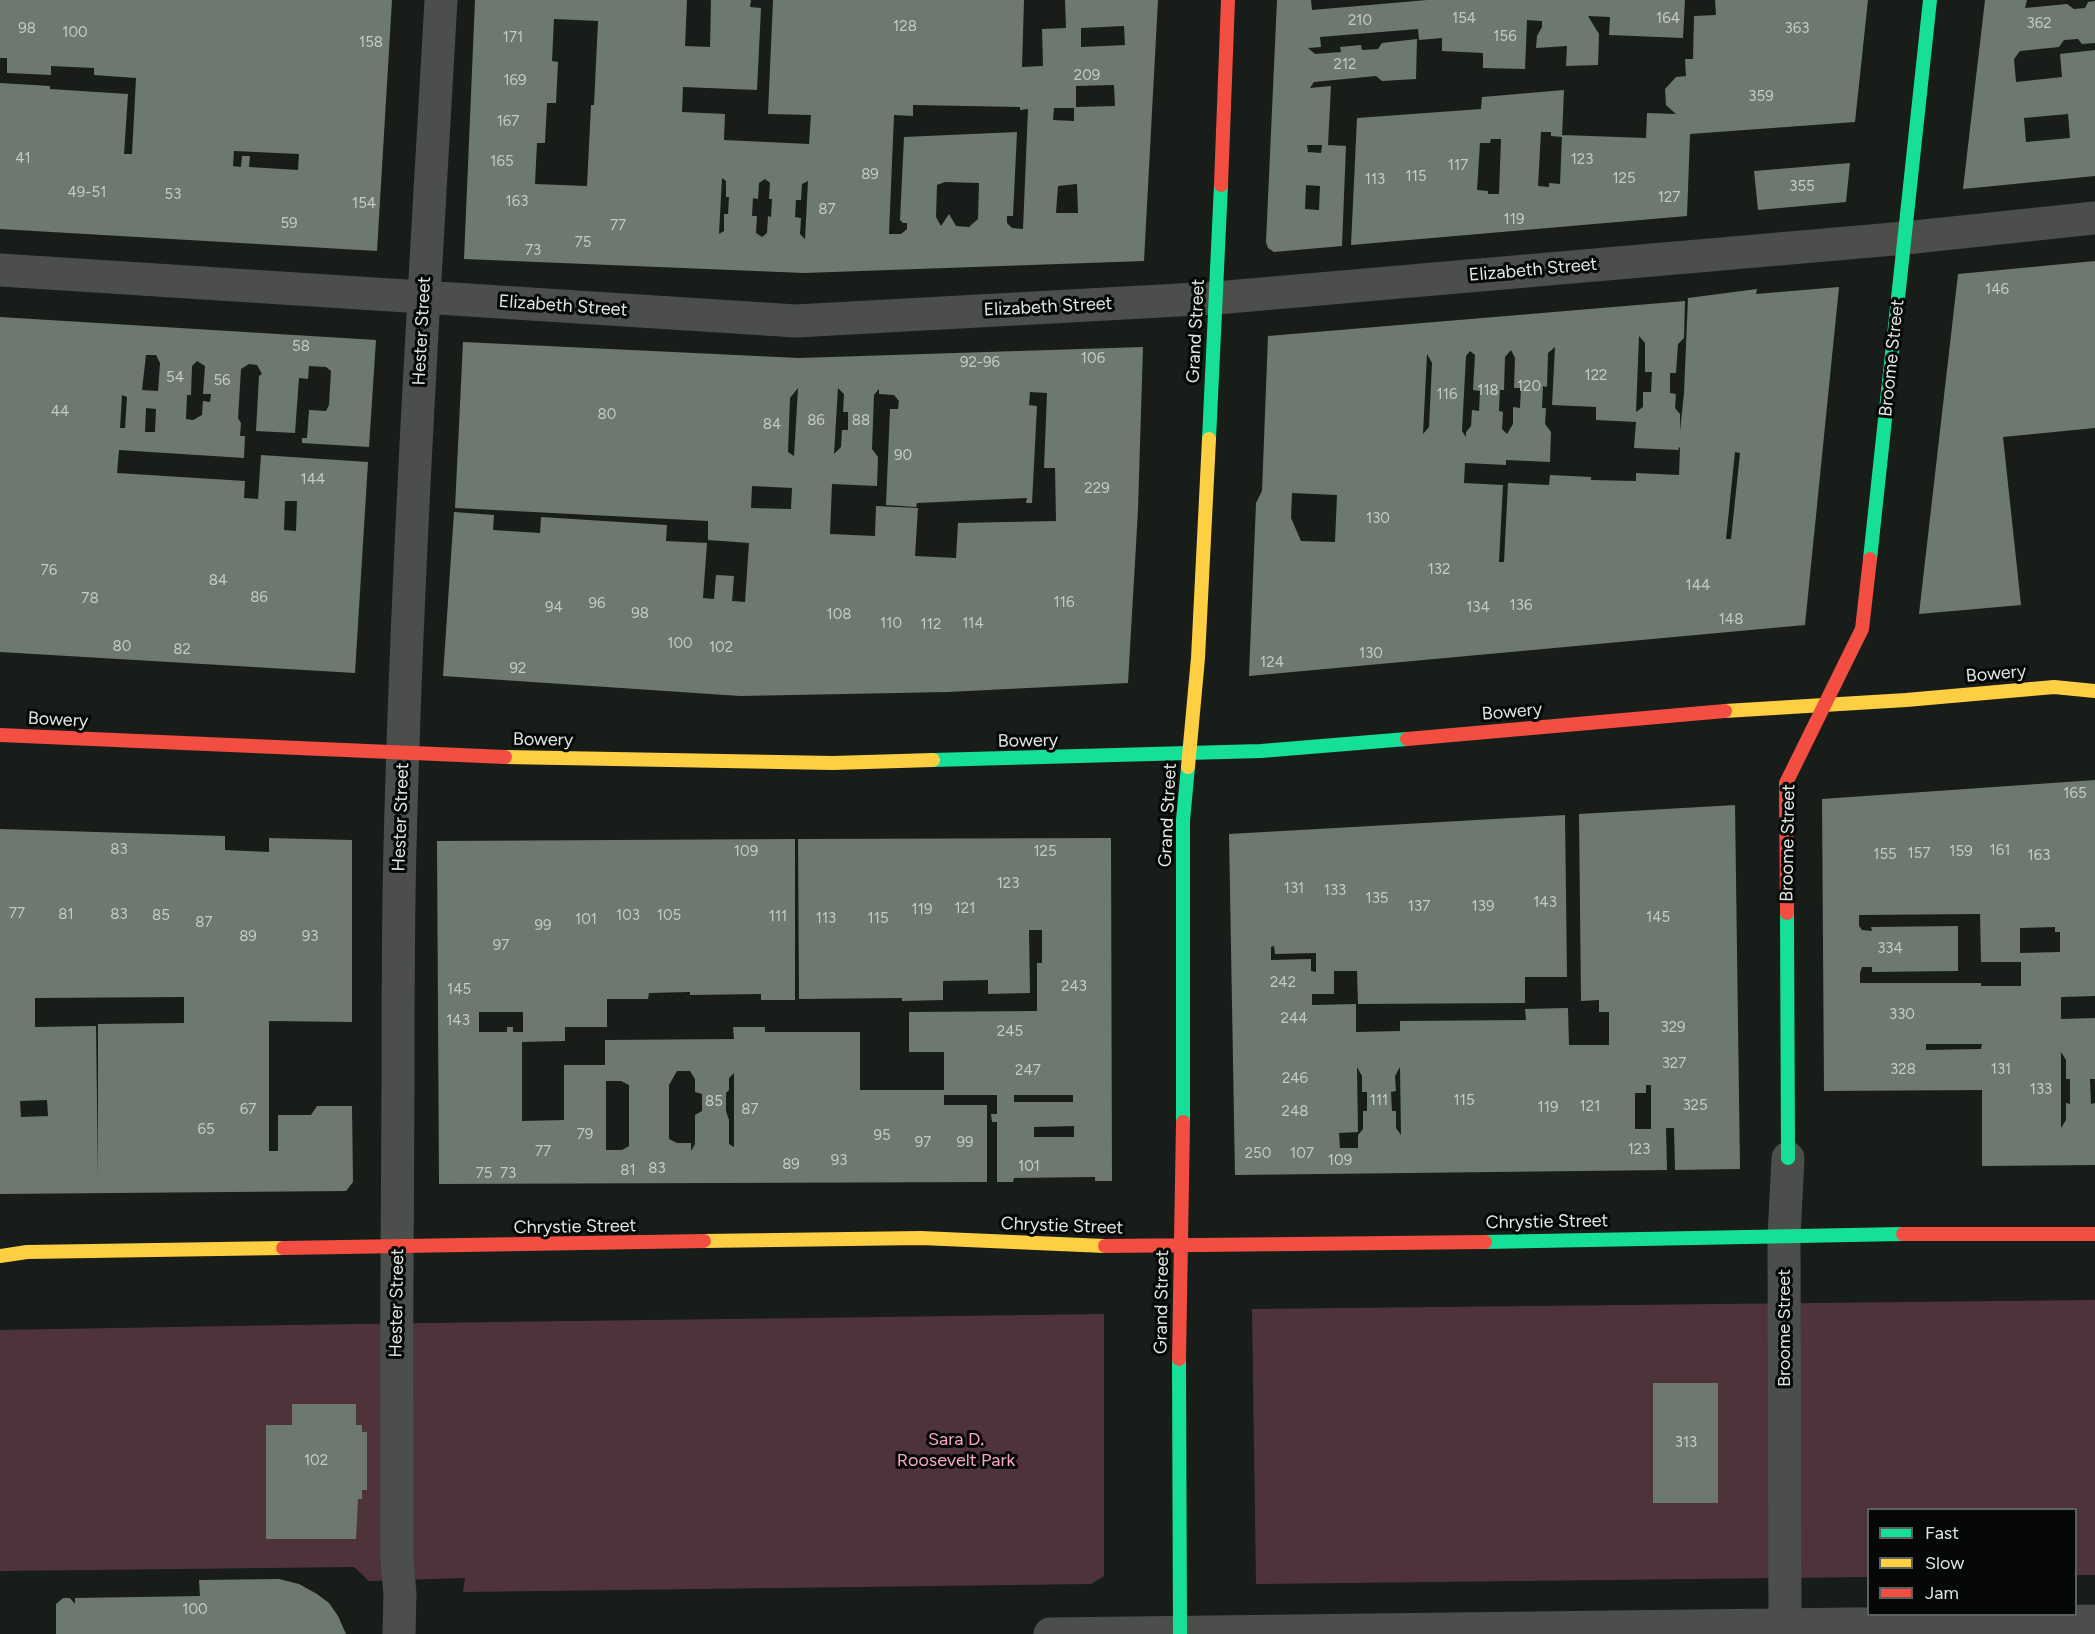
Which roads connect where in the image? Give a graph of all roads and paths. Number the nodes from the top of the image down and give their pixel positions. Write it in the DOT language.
graph roads {
  1 [pos="441,0"];
  2 [pos="1228,0"];
  3 [pos="1929,0"];
  4 [pos="2095,218"];
  5 [pos="1905,238"];
  6 [pos="0,270"];
  7 [pos="424,298"];
  8 [pos="1216,298"];
  9 [pos="2085,678"];
  10 [pos="2054,687"];
  11 [pos="2095,691"];
  12 [pos="1826,705"];
  13 [pos="0,735"];
  14 [pos="403,753"];
  15 [pos="1190,753"];
  16 [pos="1788,1158"];
  17 [pos="2095,1234"];
  18 [pos="1784,1237"];
  19 [pos="1181,1246"];
  20 [pos="398,1247"];
  21 [pos="0,1248"];
  22 [pos="27,1252"];
  23 [pos="0,1256"];
  24 [pos="2095,1621"];
  25 [pos="1785,1629"];
  26 [pos="1180,1633"];
  27 [pos="399,1634"];
  28 [pos="1050,1634"];
  1 -- 7 [label="street, Hester Street"];
  2 -- 8 [label="main road, Grand Street"];
  3 -- 5 [label="main road, Broome Street"];
  4 -- 5 [label="street, Elizabeth Street"];
  5 -- 8 [label="street, Elizabeth Street"];
  5 -- 12 [label="main road, Broome Street"];
  6 -- 7 [label="street, Elizabeth Street"];
  7 -- 8 [label="street, Elizabeth Street"];
  7 -- 14 [label="street, Hester Street"];
  8 -- 15 [label="main road, Grand Street"];
  9 -- 10 [label="main road, Bowery"];
  10 -- 11 [label="main road, Bowery"];
  10 -- 12 [label="main road, Bowery"];
  12 -- 15 [label="main road, Bowery"];
  12 -- 16 [label="main road, Broome Street"];
  13 -- 14 [label="main road, Bowery"];
  14 -- 15 [label="main road, Bowery"];
  14 -- 20 [label="street, Hester Street"];
  15 -- 19 [label="main road, Grand Street"];
  16 -- 18 [label="street, Broome Street"];
  17 -- 18 [label="main road, Chrystie Street"];
  18 -- 19 [label="main road, Chrystie Street"];
  18 -- 25 [label="street, Broome Street"];
  19 -- 20 [label="main road, Chrystie Street"];
  19 -- 26 [label="main road, Grand Street"];
  20 -- 22 [label="main road, Chrystie Street"];
  20 -- 27 [label="street, Hester Street"];
  21 -- 22 [label="main road, Chrystie Street"];
  22 -- 23 [label="main road, Chrystie Street"];
  24 -- 25 [label="street"];
  25 -- 26 [label="street"];
  26 -- 28 [label="street"];
}
